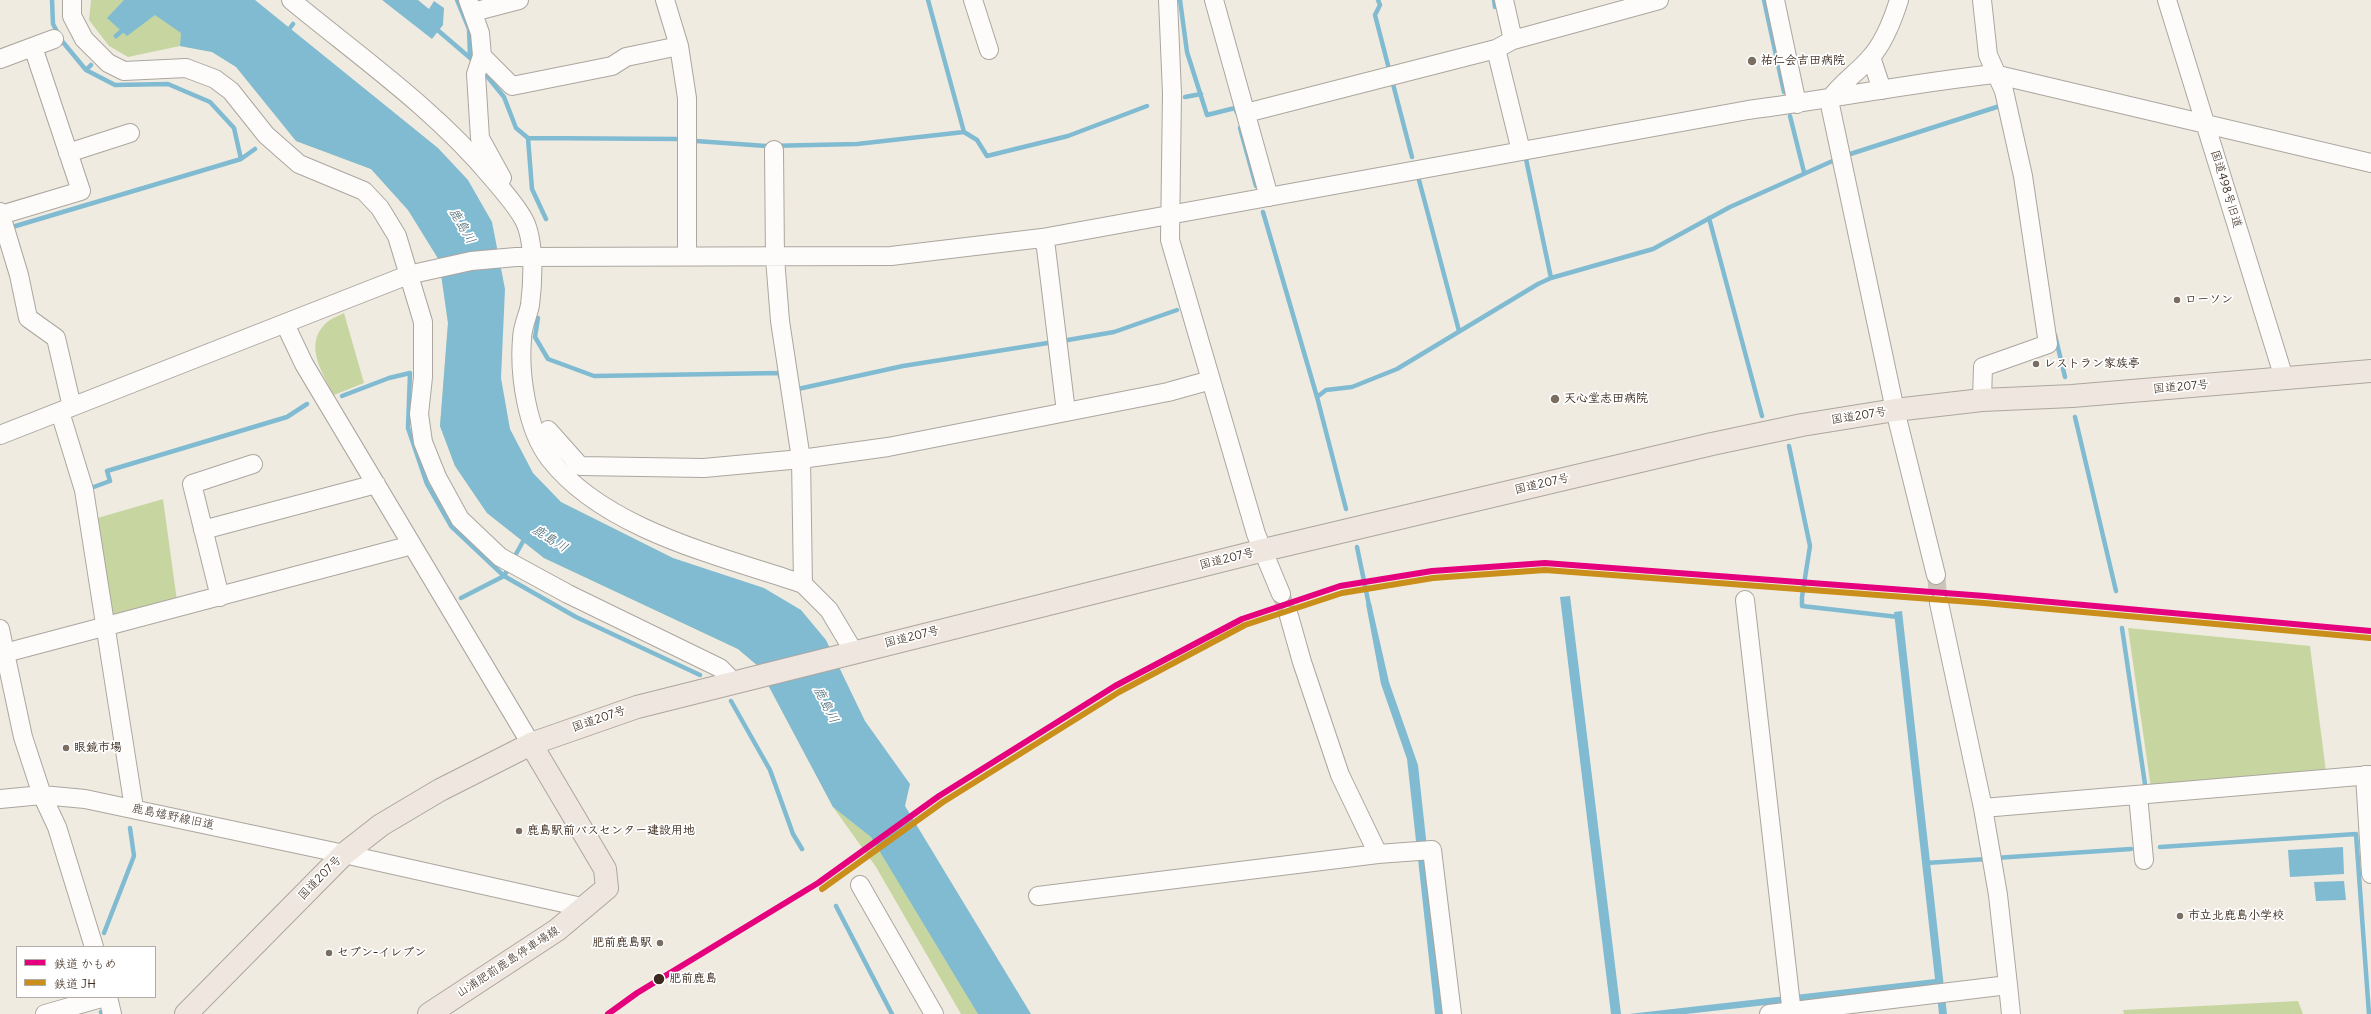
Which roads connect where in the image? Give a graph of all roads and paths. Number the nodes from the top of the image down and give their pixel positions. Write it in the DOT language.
graph roads {
  1 [pos="72,0"];
  2 [pos="291,0"];
  3 [pos="519,0"];
  4 [pos="665,0"];
  5 [pos="973,0"];
  6 [pos="1168,0"];
  7 [pos="1214,0"];
  8 [pos="1504,0"];
  9 [pos="1659,0"];
  10 [pos="1775,0"];
  11 [pos="1899,0"];
  12 [pos="1982,0"];
  13 [pos="2167,0"];
  14 [pos="471,6"];
  15 [pos="54,40"];
  16 [pos="1513,40"];
  17 [pos="679,46"];
  18 [pos="33,47"];
  19 [pos="1496,49"];
  20 [pos="989,50"];
  21 [pos="482,56"];
  22 [pos="1871,57"];
  23 [pos="0,59"];
  24 [pos="1994,74"];
  25 [pos="1882,90"];
  26 [pos="1829,100"];
  27 [pos="1797,104"];
  28 [pos="1246,113"];
  29 [pos="2206,124"];
  30 [pos="130,133"];
  31 [pos="774,150"];
  32 [pos="1521,151"];
  33 [pos="68,153"];
  34 [pos="2371,163"];
  35 [pos="508,196"];
  36 [pos="1270,197"];
  37 [pos="1169,215"];
  38 [pos="3,222"];
  39 [pos="1042,238"];
  40 [pos="686,256"];
  41 [pos="524,257"];
  42 [pos="775,258"];
  43 [pos="408,275"];
  44 [pos="285,324"];
  45 [pos="2371,371"];
  46 [pos="2284,378"];
  47 [pos="1211,380"];
  48 [pos="1982,400"];
  49 [pos="66,410"];
  50 [pos="1895,410"];
  51 [pos="1066,412"];
  52 [pos="548,430"];
  53 [pos="0,435"];
  54 [pos="801,459"];
  55 [pos="253,464"];
  56 [pos="376,484"];
  57 [pos="204,530"];
  58 [pos="412,545"];
  59 [pos="1264,550"];
  60 [pos="1936,575"];
  61 [pos="803,584"];
  62 [pos="1281,594"];
  63 [pos="220,597"];
  64 [pos="1745,600"];
  65 [pos="1939,603"];
  66 [pos="1289,616"];
  67 [pos="106,628"];
  68 [pos="0,629"];
  69 [pos="854,652"];
  70 [pos="5,653"];
  71 [pos="742,679"];
  72 [pos="531,744"];
  73 [pos="2368,775"];
  74 [pos="42,795"];
  75 [pos="2145,795"];
  76 [pos="0,799"];
  77 [pos="134,808"];
  78 [pos="1983,808"];
  79 [pos="344,854"];
  80 [pos="1378,854"];
  81 [pos="2144,860"];
  82 [pos="2371,874"];
  83 [pos="860,884"];
  84 [pos="1038,896"];
  85 [pos="586,908"];
  86 [pos="94,946"];
  87 [pos="2008,985"];
  88 [pos="103,998"];
  89 [pos="107,998"];
  90 [pos="1792,1013"];
  91 [pos="45,1014"];
  92 [pos="112,1014"];
  93 [pos="186,1014"];
  94 [pos="429,1014"];
  95 [pos="934,1014"];
  96 [pos="1452,1014"];
  97 [pos="1768,1014"];
  98 [pos="2011,1014"];
  1 -- 43 [label="street"];
  2 -- 35 [label="street"];
  3 -- 14 [label="street"];
  4 -- 17 [label="street"];
  5 -- 20 [label="street"];
  6 -- 37 [label="street"];
  7 -- 28 [label="street"];
  8 -- 16 [label="street"];
  9 -- 16 [label="street"];
  10 -- 27 [label="street"];
  11 -- 22 [label="street"];
  12 -- 24 [label="street"];
  13 -- 29 [label="street, 国道498号旧道"];
  14 -- 21 [label="street"];
  15 -- 18 [label="street"];
  16 -- 19 [label="street"];
  17 -- 21 [label="street"];
  17 -- 40 [label="street"];
  18 -- 23 [label="street"];
  18 -- 33 [label="street"];
  19 -- 28 [label="street"];
  19 -- 32 [label="street"];
  21 -- 35 [label="street"];
  22 -- 25 [label="street"];
  22 -- 26 [label="street"];
  24 -- 25 [label="street"];
  24 -- 29 [label="street"];
  24 -- 48 [label="street"];
  25 -- 26 [label="street"];
  26 -- 27 [label="street"];
  26 -- 50 [label="street"];
  27 -- 32 [label="street"];
  28 -- 36 [label="street"];
  29 -- 34 [label="street"];
  29 -- 46 [label="street, 国道498号旧道"];
  30 -- 33 [label="street"];
  31 -- 42 [label="street"];
  32 -- 36 [label="street"];
  33 -- 38 [label="street"];
  35 -- 41 [label="street"];
  36 -- 37 [label="street"];
  37 -- 39 [label="street"];
  37 -- 47 [label="street"];
  38 -- 49 [label="street"];
  39 -- 42 [label="street"];
  39 -- 51 [label="street"];
  40 -- 41 [label="street"];
  40 -- 42 [label="street"];
  41 -- 43 [label="street"];
  41 -- 61 [label="street"];
  42 -- 54 [label="street"];
  43 -- 44 [label="street"];
  43 -- 71 [label="street"];
  44 -- 49 [label="street"];
  44 -- 56 [label="street"];
  45 -- 46 [label="main road, 国道207号"];
  46 -- 48 [label="main road, 国道207号"];
  47 -- 51 [label="street"];
  47 -- 59 [label="street"];
  48 -- 50 [label="main road, 国道207号"];
  49 -- 53 [label="street"];
  49 -- 67 [label="street"];
  50 -- 59 [label="main road, 国道207号"];
  50 -- 60 [label="street"];
  51 -- 54 [label="street"];
  52 -- 54 [label="street"];
  54 -- 61 [label="street"];
  55 -- 57 [label="street"];
  56 -- 57 [label="street"];
  56 -- 58 [label="street"];
  57 -- 63 [label="street"];
  58 -- 63 [label="street"];
  58 -- 72 [label="street"];
  59 -- 62 [label="street"];
  59 -- 69 [label="main road, 国道207号"];
  61 -- 69 [label="street"];
  63 -- 67 [label="street"];
  64 -- 90 [label="street"];
  65 -- 78 [label="street"];
  66 -- 80 [label="street"];
  67 -- 70 [label="street"];
  67 -- 77 [label="street"];
  68 -- 70 [label="street"];
  69 -- 71 [label="main road, 国道207号"];
  70 -- 74 [label="street"];
  71 -- 72 [label="main road, 国道207号"];
  72 -- 79 [label="main road, 国道207号"];
  72 -- 85 [label="main road, 山浦肥前鹿島停車場線"];
  73 -- 75 [label="street"];
  73 -- 82 [label="street"];
  74 -- 76 [label="street, 鹿島嬉野線旧道"];
  74 -- 77 [label="street, 鹿島嬉野線旧道"];
  74 -- 86 [label="street"];
  75 -- 78 [label="street"];
  75 -- 81 [label="street"];
  77 -- 79 [label="street, 鹿島嬉野線旧道"];
  78 -- 87 [label="street"];
  79 -- 85 [label="street, 鹿島嬉野線旧道"];
  79 -- 93 [label="main road, 国道207号"];
  80 -- 84 [label="street"];
  80 -- 96 [label="street"];
  83 -- 95 [label="street"];
  85 -- 94 [label="main road, 山浦肥前鹿島停車場線"];
  87 -- 90 [label="street"];
  87 -- 98 [label="street"];
  88 -- 91 [label="street"];
  89 -- 92 [label="street"];
  90 -- 97 [label="street"];
}
